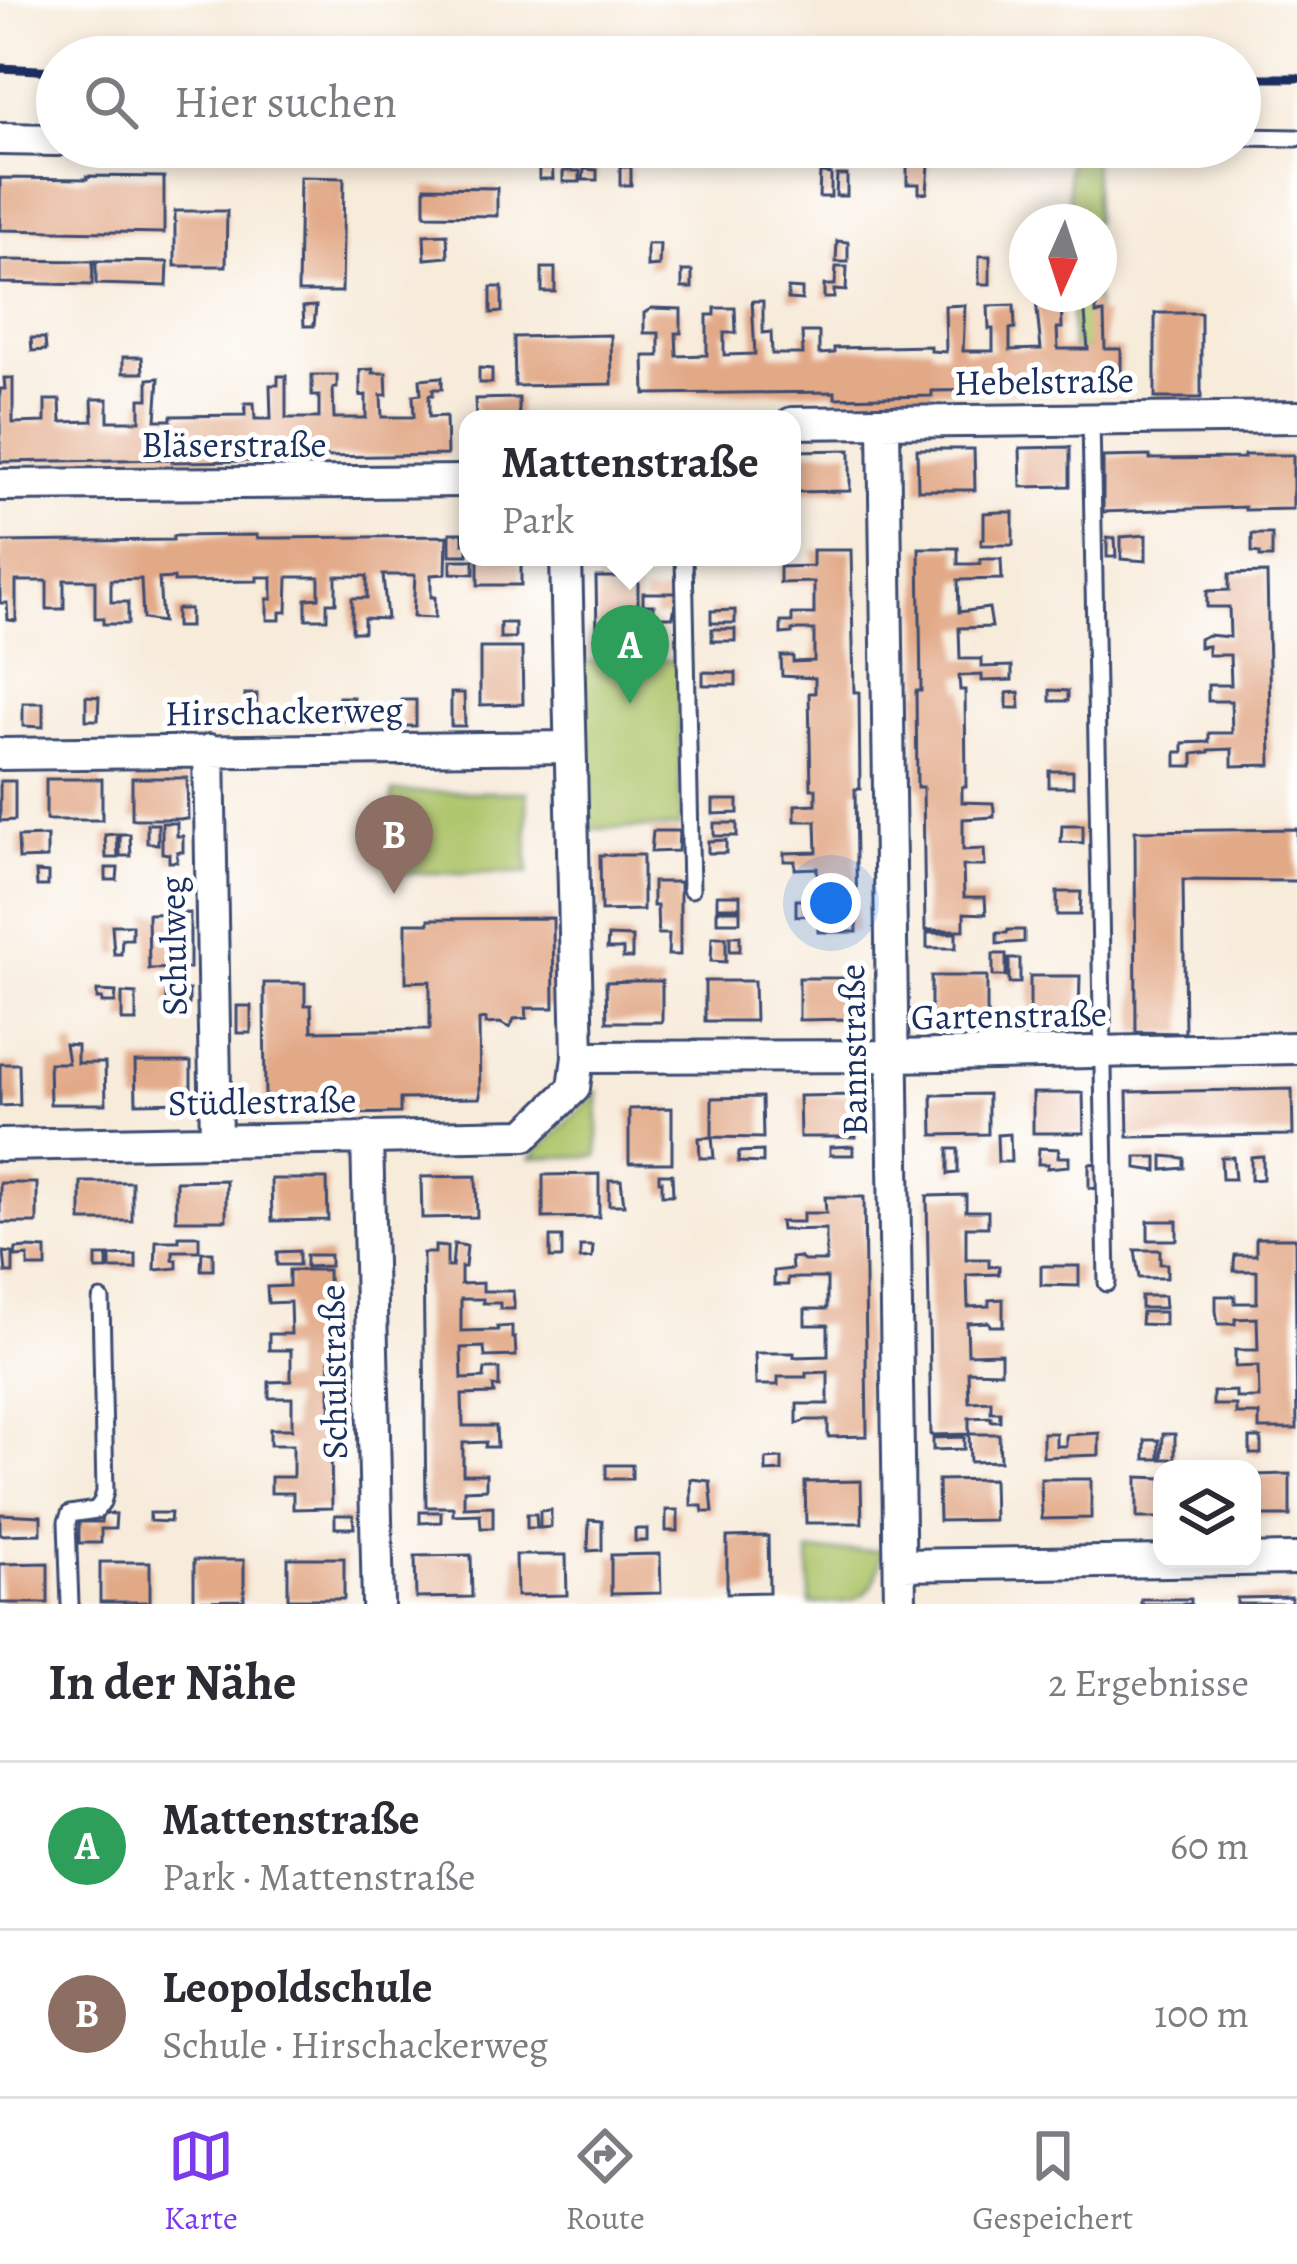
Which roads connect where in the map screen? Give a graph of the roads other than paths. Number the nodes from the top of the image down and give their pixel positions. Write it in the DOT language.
graph roads {
  1 [pos="1261,137"];
  2 [pos="1297,138"];
  3 [pos="0,140"];
  4 [pos="36,140"];
  5 [pos="1297,417"];
  6 [pos="1091,419"];
  7 [pos="884,422"];
  8 [pos="801,423"];
  9 [pos="459,481"];
  10 [pos="0,485"];
  11 [pos="566,566"];
  12 [pos="684,566"];
  13 [pos="568,747"];
  14 [pos="209,750"];
  15 [pos="0,754"];
  16 [pos="691,889"];
  17 [pos="1297,1048"];
  18 [pos="1103,1052"];
  19 [pos="891,1056"];
  20 [pos="578,1057"];
  21 [pos="368,1138"];
  22 [pos="216,1141"];
  23 [pos="0,1145"];
  24 [pos="1108,1283"];
  25 [pos="100,1300"];
  26 [pos="1297,1559"];
  27 [pos="900,1565"];
  28 [pos="70,1604"];
  29 [pos="377,1604"];
  30 [pos="900,1604"];
  1 -- 2 [label="lane"];
  3 -- 4 [label="street"];
  5 -- 6 [label="street, Hebelstraße"];
  6 -- 7 [label="street, Hebelstraße"];
  6 -- 18 [label="lane"];
  7 -- 8 [label="street, Hebelstraße"];
  7 -- 19 [label="street, Bannstraße"];
  9 -- 10 [label="street, Bläserstraße"];
  11 -- 13 [label="street"];
  12 -- 16 [label="lane"];
  13 -- 14 [label="street, Hirschackerweg"];
  13 -- 20 [label="street"];
  14 -- 15 [label="street, Hirschackerweg"];
  14 -- 22 [label="street, Schulweg"];
  17 -- 18 [label="street, Gartenstraße"];
  18 -- 19 [label="street, Gartenstraße"];
  18 -- 24 [label="lane"];
  19 -- 20 [label="street, Gartenstraße"];
  19 -- 27 [label="street, Bannstraße"];
  20 -- 21 [label="street, Stüdlestraße"];
  21 -- 22 [label="street, Stüdlestraße"];
  21 -- 29 [label="street, Schulstraße"];
  22 -- 23 [label="street, Stüdlestraße"];
  25 -- 28 [label="lane"];
  26 -- 27 [label="street"];
  27 -- 30 [label="street, Bannstraße"];
}
